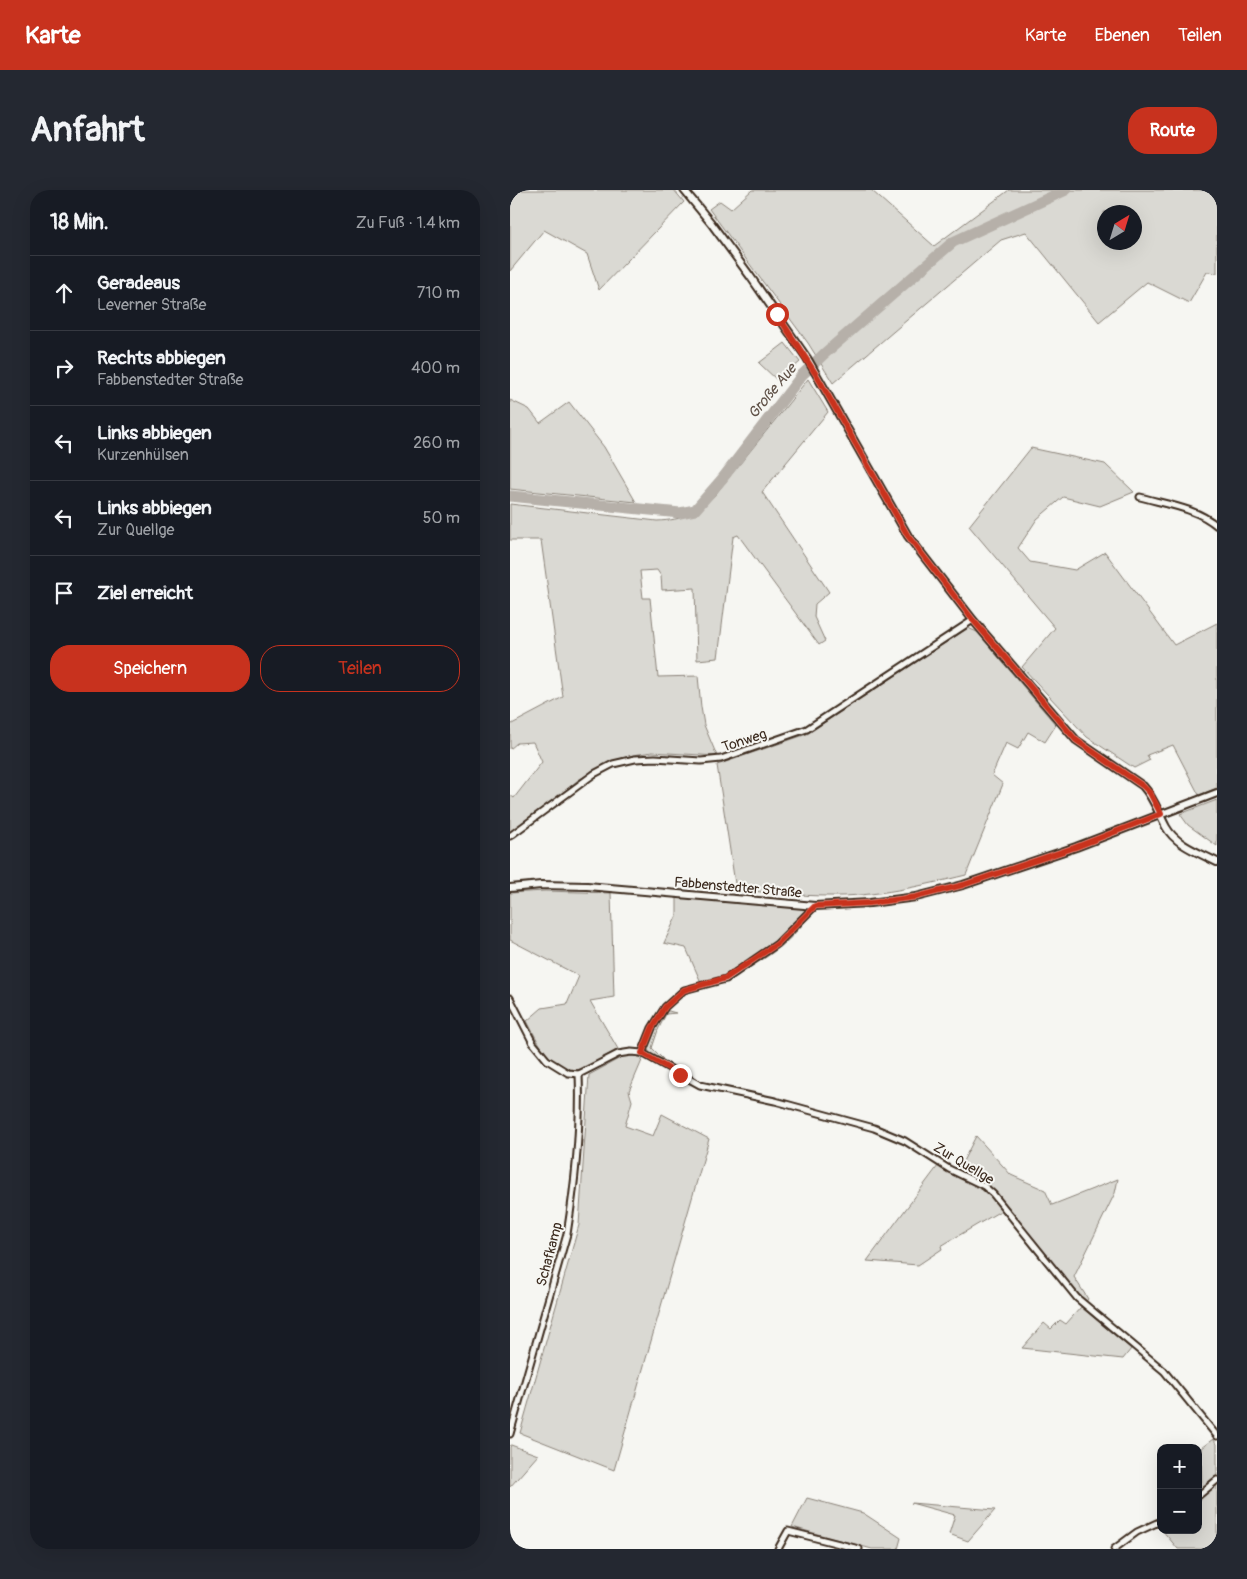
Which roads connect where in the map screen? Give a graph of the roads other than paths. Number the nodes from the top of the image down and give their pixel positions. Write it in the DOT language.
graph roads {
  1 [pos="684,190"];
  2 [pos="1140,497"];
  3 [pos="1217,526"];
  4 [pos="973,620"];
  5 [pos="1217,793"];
  6 [pos="1161,814"];
  7 [pos="510,836"];
  8 [pos="1217,862"];
  9 [pos="510,888"];
  10 [pos="815,906"];
  11 [pos="510,998"];
  12 [pos="642,1053"];
  13 [pos="579,1074"];
  14 [pos="510,1434"];
  15 [pos="1217,1436"];
  16 [pos="1217,1480"];
  17 [pos="1202,1493"];
  18 [pos="1157,1523"];
  19 [pos="778,1549"];
  20 [pos="859,1549"];
  21 [pos="1114,1549"];
  1 -- 4 [label="street"];
  2 -- 3 [label="street"];
  4 -- 6 [label="street"];
  4 -- 7 [label="street, Tonweg"];
  5 -- 6 [label="street, Fabbenstedter Straße"];
  6 -- 8 [label="street"];
  6 -- 10 [label="street, Fabbenstedter Straße"];
  9 -- 10 [label="street, Fabbenstedter Straße"];
  10 -- 12 [label="street"];
  11 -- 13 [label="street"];
  12 -- 13 [label="street"];
  12 -- 15 [label="street, Zur Quellge"];
  13 -- 14 [label="street, Schafkamp"];
  16 -- 17 [label="street"];
  18 -- 21 [label="street"];
  19 -- 20 [label="street"];
}
